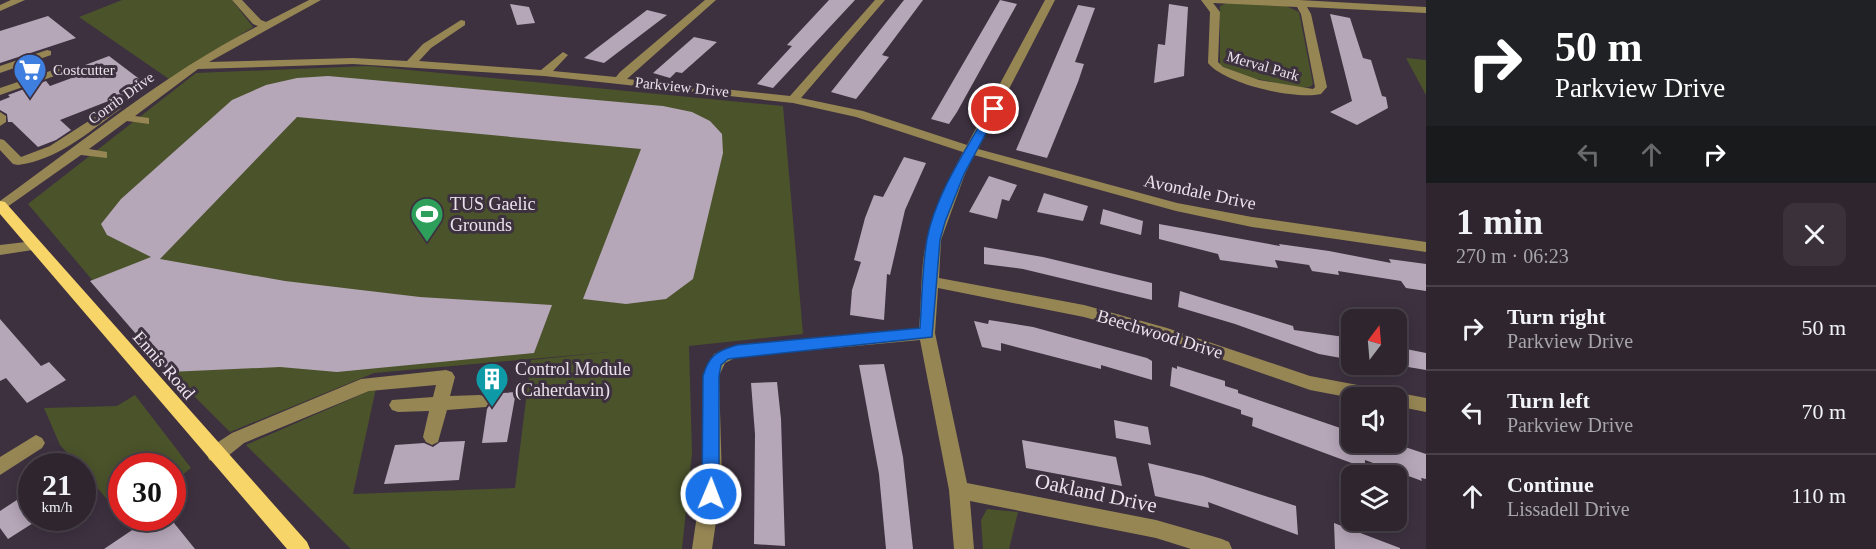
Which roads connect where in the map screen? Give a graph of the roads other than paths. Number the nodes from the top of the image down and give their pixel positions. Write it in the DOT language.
graph roads {
  1 [pos="20,0"];
  2 [pos="237,0"];
  3 [pos="316,0"];
  4 [pos="711,0"];
  5 [pos="880,0"];
  6 [pos="1050,0"];
  7 [pos="1206,0"];
  8 [pos="1212,0"];
  9 [pos="1299,3"];
  10 [pos="0,8"];
  11 [pos="1426,10"];
  12 [pos="461,23"];
  13 [pos="265,25"];
  14 [pos="47,53"];
  15 [pos="563,55"];
  16 [pos="410,64"];
  17 [pos="195,66"];
  18 [pos="0,70"];
  19 [pos="62,70"];
  20 [pos="544,73"];
  21 [pos="620,81"];
  22 [pos="164,87"];
  23 [pos="183,90"];
  24 [pos="0,92"];
  25 [pos="793,100"];
  26 [pos="119,113"];
  27 [pos="0,116"];
  28 [pos="145,121"];
  29 [pos="0,122"];
  30 [pos="75,136"];
  31 [pos="94,138"];
  32 [pos="0,143"];
  33 [pos="78,151"];
  34 [pos="972,151"];
  35 [pos="103,155"];
  36 [pos="0,206"];
  37 [pos="34,246"];
  38 [pos="1426,247"];
  39 [pos="0,250"];
  40 [pos="929,281"];
  41 [pos="927,333"];
  42 [pos="1341,389"];
  43 [pos="1407,401"];
  44 [pos="480,402"];
  45 [pos="440,403"];
  46 [pos="398,405"];
  47 [pos="1426,405"];
  48 [pos="432,437"];
  49 [pos="36,443"];
  50 [pos="216,454"];
  51 [pos="0,466"];
  52 [pos="959,490"];
  53 [pos="300,549"];
  54 [pos="702,549"];
  55 [pos="964,549"];
  56 [pos="1222,549"];
  1 -- 10 [label="street"];
  2 -- 13 [label="street"];
  3 -- 13 [label="street, Corrib Drive"];
  4 -- 21 [label="street"];
  5 -- 25 [label="street"];
  6 -- 34 [label="street"];
  7 -- 9 [label="street, Merval Park"];
  8 -- 9 [label="street"];
  9 -- 11 [label="street"];
  12 -- 16 [label="street"];
  13 -- 17 [label="street, Corrib Drive"];
  14 -- 18 [label="street"];
  15 -- 20 [label="street"];
  16 -- 17 [label="street, Parkview Drive"];
  16 -- 20 [label="street, Parkview Drive"];
  17 -- 22 [label="street, Corrib Drive"];
  19 -- 24 [label="street"];
  20 -- 21 [label="street, Parkview Drive"];
  21 -- 25 [label="street, Parkview Drive"];
  22 -- 23 [label="street"];
  22 -- 26 [label="street, Corrib Drive"];
  25 -- 34 [label="street, Parkview Drive"];
  26 -- 28 [label="street"];
  26 -- 30 [label="street"];
  26 -- 31 [label="street, Corrib Drive"];
  27 -- 29 [label="street"];
  30 -- 31 [label="street"];
  30 -- 32 [label="street"];
  31 -- 33 [label="street, Corrib Drive"];
  33 -- 35 [label="street"];
  33 -- 36 [label="street, Corrib Drive"];
  34 -- 38 [label="street, Avondale Drive"];
  34 -- 40 [label="street"];
  36 -- 37 [label="main road, Ennis Road"];
  37 -- 39 [label="street"];
  37 -- 50 [label="main road, Ennis Road"];
  40 -- 41 [label="street"];
  40 -- 42 [label="street, Beechwood Drive"];
  41 -- 52 [label="street"];
  41 -- 54 [label="street"];
  43 -- 47 [label="street"];
  44 -- 45 [label="street"];
  45 -- 46 [label="street"];
  45 -- 48 [label="street"];
  45 -- 50 [label="street"];
  49 -- 51 [label="street"];
  50 -- 53 [label="main road, Ennis Road"];
  52 -- 55 [label="street"];
  52 -- 56 [label="street, Oakland Drive"];
}
